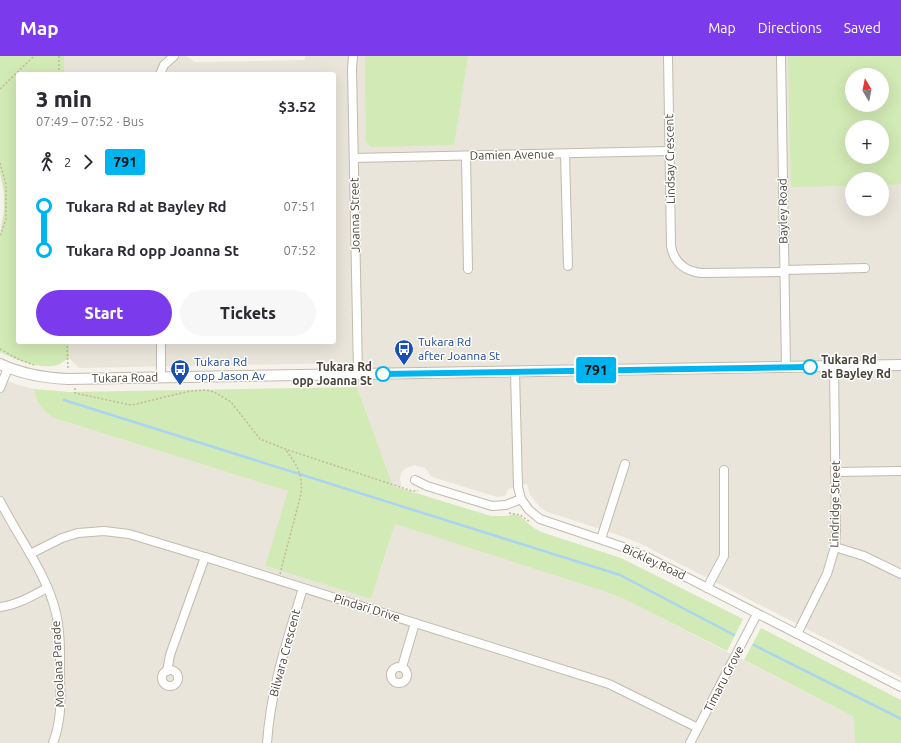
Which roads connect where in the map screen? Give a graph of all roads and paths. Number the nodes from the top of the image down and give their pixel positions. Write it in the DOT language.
graph roads {
  1 [pos="34,56"];
  2 [pos="59,56"];
  3 [pos="174,56"];
  4 [pos="353,56"];
  5 [pos="668,56"];
  6 [pos="781,56"];
  7 [pos="18,72"];
  8 [pos="59,72"];
  9 [pos="161,72"];
  10 [pos="16,73"];
  11 [pos="0,89"];
  12 [pos="670,151"];
  13 [pos="565,154"];
  14 [pos="466,156"];
  15 [pos="354,158"];
  16 [pos="0,163"];
  17 [pos="0,237"];
  18 [pos="677,261"];
  19 [pos="568,266"];
  20 [pos="669,266"];
  21 [pos="865,268"];
  22 [pos="468,269"];
  23 [pos="784,271"];
  24 [pos="67,344"];
  25 [pos="161,344"];
  26 [pos="0,349"];
  27 [pos="901,365"];
  28 [pos="4,366"];
  29 [pos="36,366"];
  30 [pos="834,366"];
  31 [pos="786,367"];
  32 [pos="63,369"];
  33 [pos="515,372"];
  34 [pos="358,374"];
  35 [pos="161,377"];
  36 [pos="74,387"];
  37 [pos="0,388"];
  38 [pos="285,449"];
  39 [pos="625,464"];
  40 [pos="724,470"];
  41 [pos="901,471"];
  42 [pos="836,472"];
  43 [pos="415,480"];
  44 [pos="423,491"];
  45 [pos="521,499"];
  46 [pos="0,501"];
  47 [pos="506,512"];
  48 [pos="534,524"];
  49 [pos="601,540"];
  50 [pos="835,547"];
  51 [pos="30,554"];
  52 [pos="205,557"];
  53 [pos="281,572"];
  54 [pos="901,574"];
  55 [pos="47,588"];
  56 [pos="303,588"];
  57 [pos="707,588"];
  58 [pos="0,607"];
  59 [pos="757,614"];
  60 [pos="416,623"];
  61 [pos="797,634"];
  62 [pos="402,667"];
  63 [pos="167,670"];
  64 [pos="901,687"];
  65 [pos="698,728"];
  66 [pos="53,743"];
  67 [pos="267,743"];
  68 [pos="690,743"];
  1 -- 7 [label="path"];
  2 -- 8 [label="path"];
  3 -- 9 [label="street"];
  4 -- 15 [label="street, Joanna Street"];
  5 -- 12 [label="street, Lindsay Crescent"];
  6 -- 23 [label="street, Bayley Road"];
  10 -- 11 [label="path"];
  12 -- 13 [label="street, Damien Avenue"];
  12 -- 18 [label="street, Lindsay Crescent"];
  13 -- 14 [label="street, Damien Avenue"];
  13 -- 19 [label="street"];
  14 -- 15 [label="street, Damien Avenue"];
  14 -- 22 [label="street"];
  15 -- 34 [label="street, Joanna Street"];
  16 -- 17 [label="path"];
  18 -- 20 [label="street"];
  18 -- 23 [label="street"];
  21 -- 23 [label="street"];
  23 -- 31 [label="street, Bayley Road"];
  24 -- 32 [label="path"];
  25 -- 35 [label="street"];
  26 -- 29 [label="path"];
  27 -- 30 [label="street, Tukara Road"];
  28 -- 35 [label="street, Tukara Road"];
  28 -- 37 [label="street"];
  30 -- 31 [label="street, Tukara Road"];
  30 -- 42 [label="street, Lindridge Street"];
  31 -- 33 [label="street, Tukara Road"];
  33 -- 34 [label="street, Tukara Road"];
  33 -- 45 [label="street, Bickley Road"];
  34 -- 35 [label="street, Tukara Road"];
  36 -- 38 [label="path"];
  38 -- 44 [label="path"];
  38 -- 53 [label="path"];
  39 -- 49 [label="street"];
  40 -- 57 [label="street"];
  41 -- 42 [label="street"];
  42 -- 50 [label="street, Lindridge Street"];
  43 -- 45 [label="street"];
  45 -- 49 [label="street, Bickley Road"];
  46 -- 51 [label="street, Moolana Parade"];
  47 -- 48 [label="path"];
  49 -- 57 [label="street, Bickley Road"];
  50 -- 54 [label="street"];
  50 -- 61 [label="street, Lindridge Street"];
  51 -- 52 [label="street, Pindari Drive"];
  51 -- 55 [label="street, Moolana Parade"];
  52 -- 56 [label="street, Pindari Drive"];
  52 -- 63 [label="street"];
  55 -- 58 [label="street"];
  55 -- 66 [label="street, Moolana Parade"];
  56 -- 60 [label="street, Pindari Drive"];
  56 -- 67 [label="street, Bilwara Crescent"];
  57 -- 59 [label="street, Bickley Road"];
  59 -- 61 [label="street, Bickley Road"];
  59 -- 65 [label="street, Timaru Grove"];
  60 -- 62 [label="street"];
  60 -- 65 [label="street, Pindari Drive"];
  61 -- 64 [label="street, Bickley Road"];
  65 -- 68 [label="street, Timaru Grove"];
}
